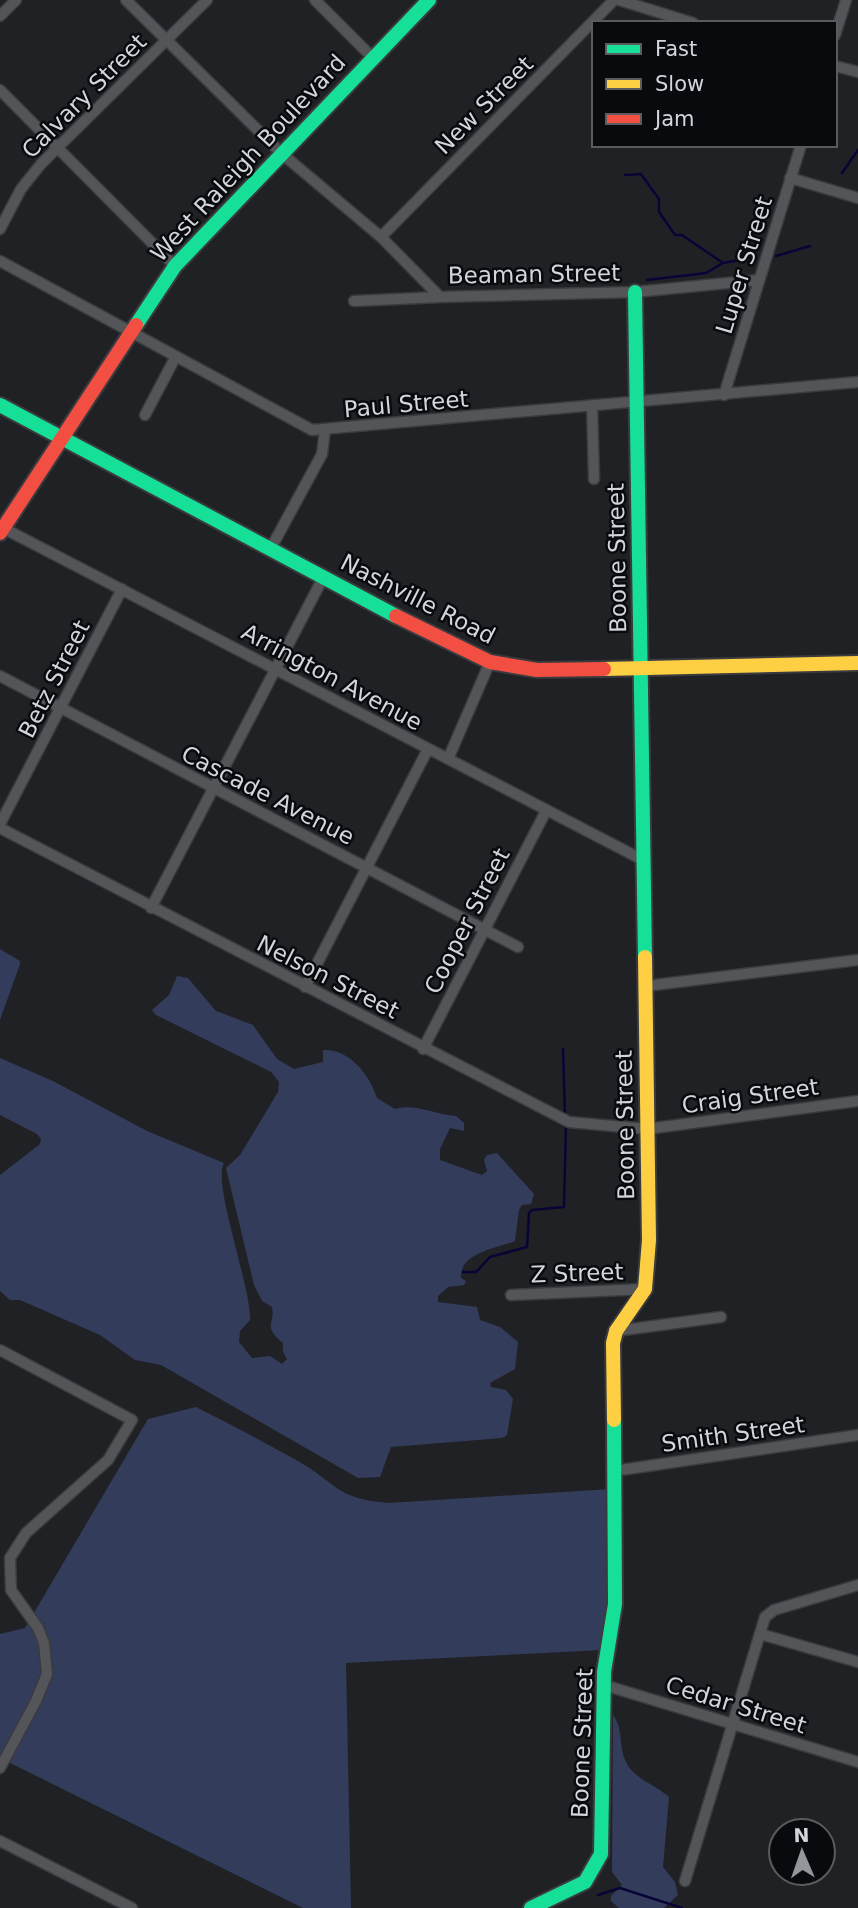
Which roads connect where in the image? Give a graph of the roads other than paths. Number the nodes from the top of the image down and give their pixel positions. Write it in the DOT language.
graph roads {
  1 [pos="16,0"];
  2 [pos="126,0"];
  3 [pos="207,0"];
  4 [pos="315,0"];
  5 [pos="429,0"];
  6 [pos="616,0"];
  7 [pos="846,0"];
  8 [pos="0,16"];
  9 [pos="595,21"];
  10 [pos="687,21"];
  11 [pos="592,24"];
  12 [pos="837,29"];
  13 [pos="166,41"];
  14 [pos="372,57"];
  15 [pos="837,66"];
  16 [pos="858,72"];
  17 [pos="0,90"];
  18 [pos="800,147"];
  19 [pos="58,148"];
  20 [pos="281,153"];
  21 [pos="790,178"];
  22 [pos="858,198"];
  23 [pos="0,229"];
  24 [pos="381,237"];
  25 [pos="0,261"];
  26 [pos="175,266"];
  27 [pos="759,280"];
  28 [pos="635,292"];
  29 [pos="440,297"];
  30 [pos="354,301"];
  31 [pos="131,333"];
  32 [pos="176,358"];
  33 [pos="858,382"];
  34 [pos="724,395"];
  35 [pos="637,401"];
  36 [pos="0,405"];
  37 [pos="592,405"];
  38 [pos="145,415"];
  39 [pos="325,430"];
  40 [pos="61,437"];
  41 [pos="594,479"];
  42 [pos="1,530"];
  43 [pos="271,548"];
  44 [pos="324,576"];
  45 [pos="122,589"];
  46 [pos="490,662"];
  47 [pos="858,663"];
  48 [pos="641,669"];
  49 [pos="275,670"];
  50 [pos="0,676"];
  51 [pos="61,708"];
  52 [pos="428,749"];
  53 [pos="448,760"];
  54 [pos="214,789"];
  55 [pos="546,811"];
  56 [pos="0,826"];
  57 [pos="643,860"];
  58 [pos="366,868"];
  59 [pos="151,908"];
  60 [pos="484,931"];
  61 [pos="518,947"];
  62 [pos="858,960"];
  63 [pos="305,986"];
  64 [pos="646,986"];
  65 [pos="424,1049"];
  66 [pos="858,1101"];
  67 [pos="648,1129"];
  68 [pos="645,1289"];
  69 [pos="511,1295"];
  70 [pos="721,1317"];
  71 [pos="616,1331"];
  72 [pos="1,1352"];
  73 [pos="858,1435"];
  74 [pos="614,1471"];
  75 [pos="4,1571"];
  76 [pos="858,1585"];
  77 [pos="760,1634"];
  78 [pos="858,1662"];
  79 [pos="604,1685"];
  80 [pos="733,1723"];
  81 [pos="858,1762"];
  82 [pos="0,1768"];
  83 [pos="0,1841"];
  84 [pos="685,1881"];
  85 [pos="132,1908"];
  86 [pos="531,1908"];
  1 -- 8 [label="street"];
  2 -- 13 [label="street, Beaman Street"];
  3 -- 13 [label="street, Calvary Street"];
  4 -- 14 [label="street"];
  5 -- 14 [label="street, West Raleigh Boulevard"];
  6 -- 9 [label="street, New Street"];
  6 -- 10 [label="street"];
  7 -- 12 [label="street"];
  11 -- 24 [label="street, New Street"];
  13 -- 19 [label="street, Calvary Street"];
  13 -- 20 [label="street, Beaman Street"];
  14 -- 20 [label="street, West Raleigh Boulevard"];
  15 -- 16 [label="street"];
  17 -- 19 [label="street"];
  18 -- 21 [label="street, Luper Street"];
  19 -- 23 [label="street, Calvary Street"];
  19 -- 26 [label="street"];
  20 -- 24 [label="street, Beaman Street"];
  20 -- 26 [label="street, West Raleigh Boulevard"];
  21 -- 22 [label="street"];
  21 -- 27 [label="street, Luper Street"];
  24 -- 29 [label="street, Beaman Street"];
  25 -- 31 [label="street, Paul Street"];
  26 -- 31 [label="street, West Raleigh Boulevard"];
  27 -- 28 [label="street, Beaman Street"];
  27 -- 34 [label="street, Luper Street"];
  28 -- 29 [label="street, Beaman Street"];
  28 -- 35 [label="street, Boone Street"];
  29 -- 30 [label="street"];
  31 -- 32 [label="street, Paul Street"];
  31 -- 40 [label="street, West Raleigh Boulevard"];
  32 -- 38 [label="street"];
  32 -- 39 [label="street, Paul Street"];
  33 -- 34 [label="street, Paul Street"];
  34 -- 35 [label="street, Paul Street"];
  35 -- 37 [label="street, Paul Street"];
  35 -- 48 [label="street, Boone Street"];
  36 -- 40 [label="street, Nashville Road"];
  37 -- 39 [label="street, Paul Street"];
  37 -- 41 [label="street"];
  39 -- 43 [label="street"];
  40 -- 42 [label="street, West Raleigh Boulevard"];
  40 -- 43 [label="street, Nashville Road"];
  42 -- 45 [label="street, Arrington Avenue"];
  43 -- 44 [label="street, Nashville Road"];
  44 -- 46 [label="street, Nashville Road"];
  44 -- 49 [label="street"];
  45 -- 49 [label="street, Arrington Avenue"];
  45 -- 51 [label="street, Betz Street"];
  46 -- 48 [label="street, Nashville Road"];
  46 -- 53 [label="street"];
  47 -- 48 [label="street, Nashville Road"];
  48 -- 57 [label="street, Boone Street"];
  49 -- 52 [label="street, Arrington Avenue"];
  49 -- 54 [label="street"];
  50 -- 51 [label="street, Cascade Avenue"];
  51 -- 54 [label="street, Cascade Avenue"];
  51 -- 56 [label="street, Betz Street"];
  52 -- 53 [label="street, Arrington Avenue"];
  52 -- 58 [label="street"];
  53 -- 55 [label="street, Arrington Avenue"];
  54 -- 58 [label="street, Cascade Avenue"];
  54 -- 59 [label="street"];
  55 -- 57 [label="street, Arrington Avenue"];
  55 -- 60 [label="street, Cooper Street"];
  56 -- 59 [label="street, Nelson Street"];
  57 -- 64 [label="street, Boone Street"];
  58 -- 60 [label="street, Cascade Avenue"];
  58 -- 63 [label="street"];
  59 -- 63 [label="street, Nelson Street"];
  60 -- 61 [label="street, Cascade Avenue"];
  60 -- 65 [label="street, Cooper Street"];
  62 -- 64 [label="street"];
  63 -- 65 [label="street, Nelson Street"];
  64 -- 67 [label="street, Boone Street"];
  65 -- 67 [label="street, Nelson Street"];
  66 -- 67 [label="street, Craig Street"];
  67 -- 68 [label="street, Boone Street"];
  68 -- 69 [label="street, Z Street"];
  68 -- 71 [label="street, Boone Street"];
  70 -- 71 [label="street"];
  71 -- 74 [label="street, Boone Street"];
  72 -- 75 [label="street"];
  73 -- 74 [label="street, Smith Street"];
  74 -- 79 [label="street, Boone Street"];
  75 -- 82 [label="street"];
  76 -- 77 [label="street"];
  77 -- 78 [label="street"];
  77 -- 80 [label="street"];
  79 -- 80 [label="street, Cedar Street"];
  79 -- 86 [label="street, Boone Street"];
  80 -- 81 [label="street, Cedar Street"];
  80 -- 84 [label="street"];
  83 -- 85 [label="street"];
}
